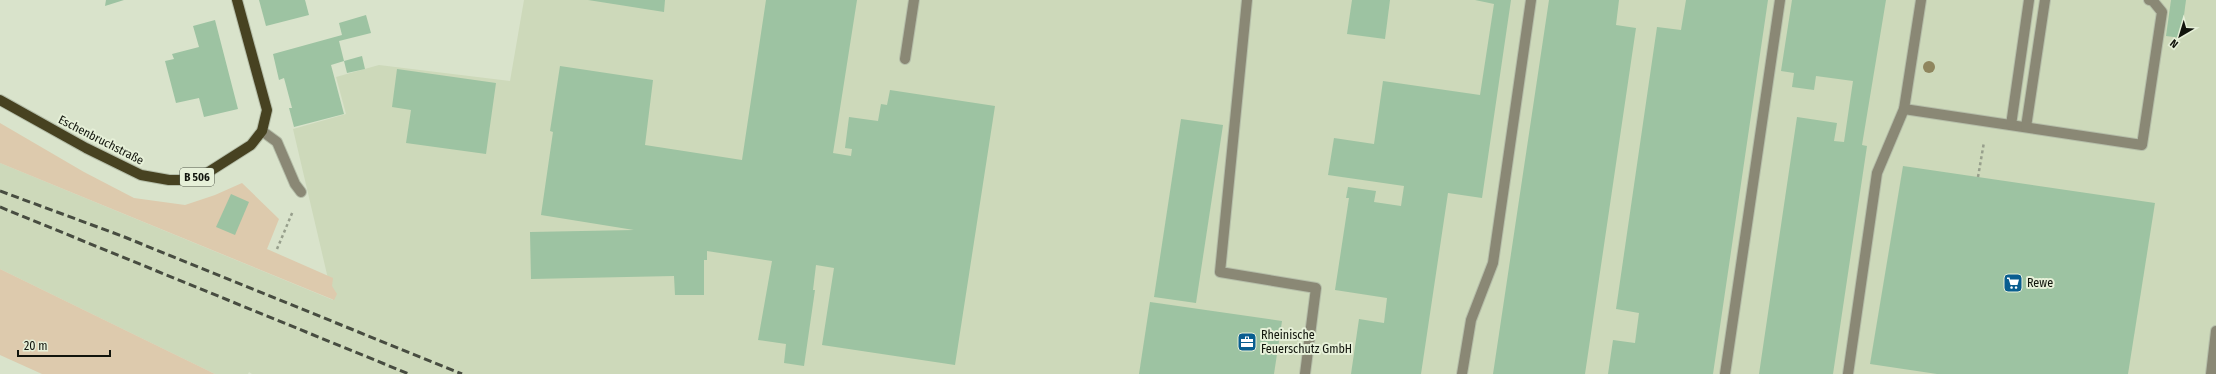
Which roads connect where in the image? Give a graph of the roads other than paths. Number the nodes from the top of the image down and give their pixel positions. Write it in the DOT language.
graph roads {
  1 [pos="238,0"];
  2 [pos="914,0"];
  3 [pos="1247,0"];
  4 [pos="1531,0"];
  5 [pos="1780,0"];
  6 [pos="1921,0"];
  7 [pos="2029,0"];
  8 [pos="2045,0"];
  9 [pos="2149,0"];
  10 [pos="2163,0"];
  11 [pos="2162,12"];
  12 [pos="905,59"];
  13 [pos="0,100"];
  14 [pos="1904,109"];
  15 [pos="2011,125"];
  16 [pos="2026,127"];
  17 [pos="262,131"];
  18 [pos="301,192"];
  19 [pos="2216,331"];
  20 [pos="1305,374"];
  21 [pos="1462,374"];
  22 [pos="1725,374"];
  23 [pos="1848,374"];
  24 [pos="2211,374"];
  1 -- 17 [label="main road, Eschenbruchstraße / B 506"];
  2 -- 12 [label="lane"];
  3 -- 20 [label="lane"];
  4 -- 21 [label="lane"];
  5 -- 22 [label="lane"];
  6 -- 14 [label="lane"];
  7 -- 15 [label="lane"];
  8 -- 16 [label="lane"];
  9 -- 11 [label="lane"];
  10 -- 11 [label="lane"];
  11 -- 16 [label="lane"];
  13 -- 17 [label="main road, Eschenbruchstraße / B 506"];
  14 -- 15 [label="lane"];
  14 -- 23 [label="lane"];
  15 -- 16 [label="lane"];
  17 -- 18 [label="lane"];
  19 -- 24 [label="lane"];
}
